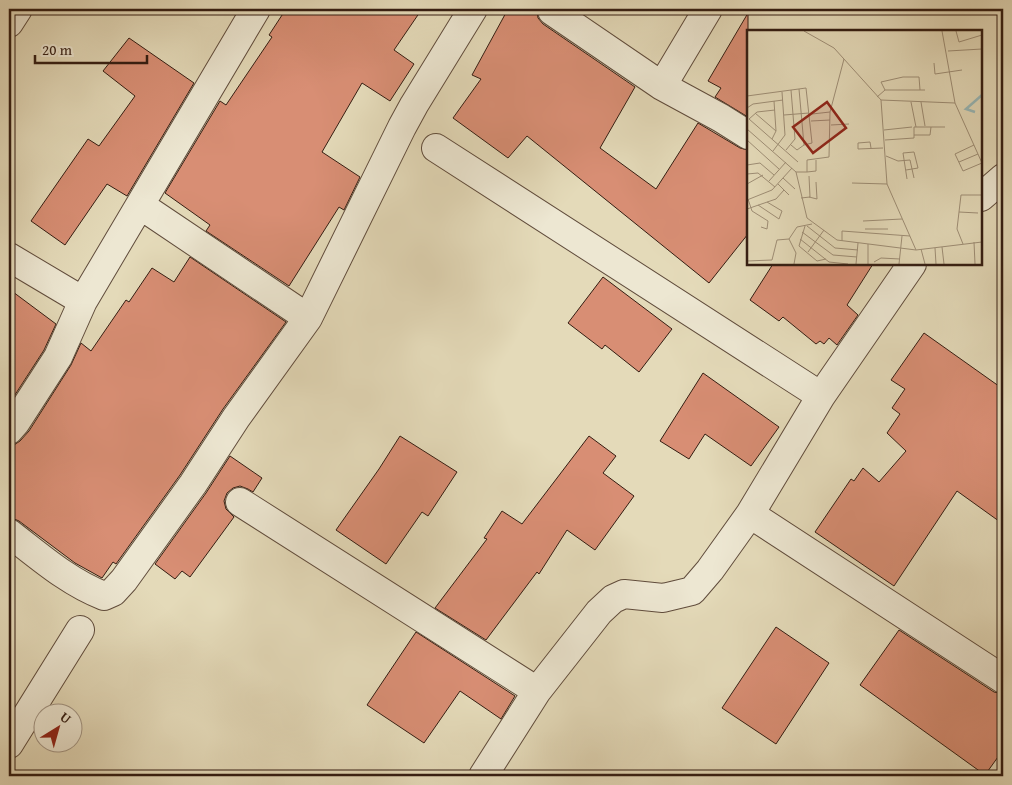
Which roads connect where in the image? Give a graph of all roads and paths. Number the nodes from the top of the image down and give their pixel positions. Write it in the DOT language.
graph roads {
  1 [pos="18,9"];
  2 [pos="256,9"];
  3 [pos="472,9"];
  4 [pos="708,9"];
  5 [pos="552,11"];
  6 [pos="9,23"];
  7 [pos="662,86"];
  8 [pos="747,134"];
  9 [pos="436,148"];
  10 [pos="1003,178"];
  11 [pos="982,196"];
  12 [pos="140,205"];
  13 [pos="9,257"];
  14 [pos="911,265"];
  15 [pos="83,301"];
  16 [pos="308,318"];
  17 [pos="821,396"];
  18 [pos="9,430"];
  19 [pos="240,502"];
  20 [pos="750,514"];
  21 [pos="9,533"];
  22 [pos="80,630"];
  23 [pos="1003,679"];
  24 [pos="537,691"];
  25 [pos="9,744"];
  26 [pos="483,776"];
  1 -- 6 [label="street"];
  2 -- 12 [label="street"];
  3 -- 16 [label="street"];
  4 -- 7 [label="street"];
  5 -- 7 [label="street"];
  7 -- 8 [label="street"];
  9 -- 17 [label="street"];
  10 -- 11 [label="street"];
  12 -- 15 [label="street"];
  12 -- 16 [label="street"];
  13 -- 15 [label="street"];
  14 -- 17 [label="street"];
  15 -- 18 [label="street"];
  16 -- 21 [label="street"];
  17 -- 20 [label="street"];
  19 -- 24 [label="street"];
  20 -- 23 [label="street"];
  20 -- 24 [label="street"];
  22 -- 25 [label="street"];
  24 -- 26 [label="street"];
}
